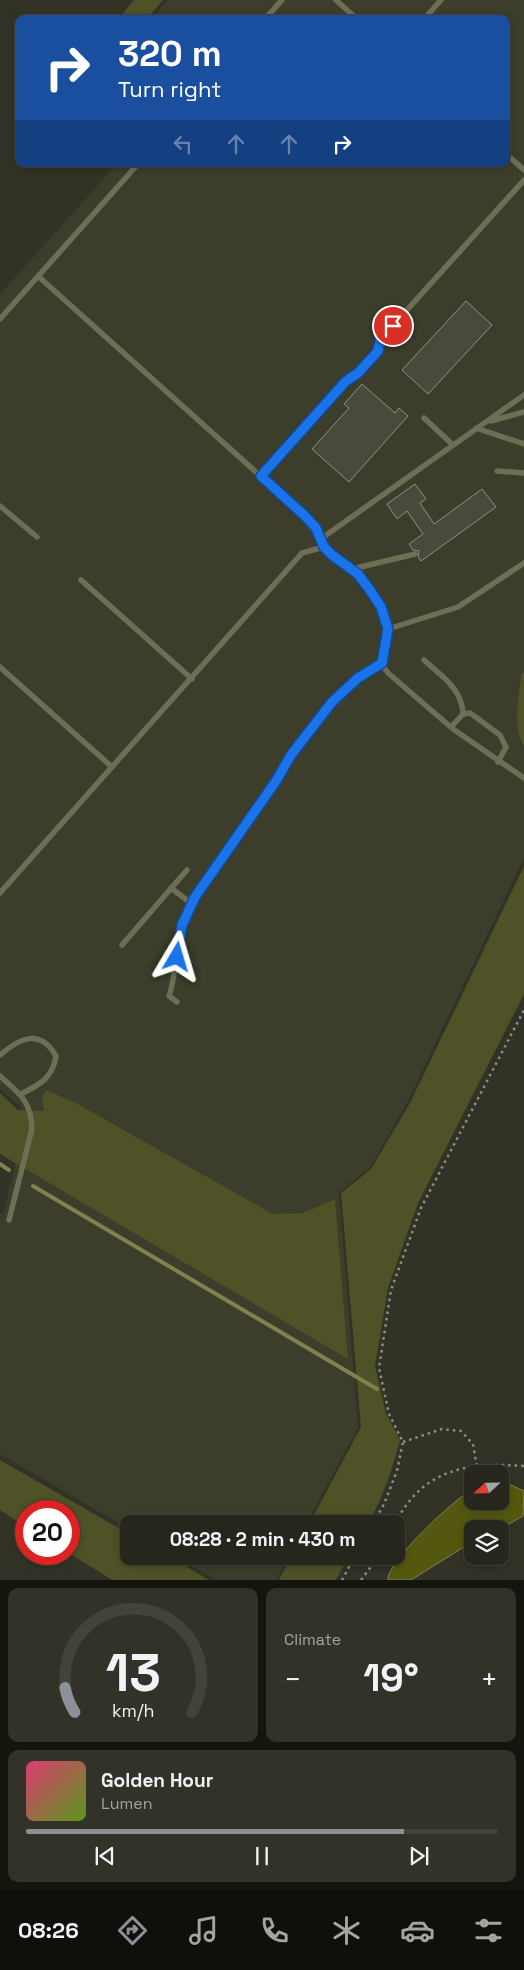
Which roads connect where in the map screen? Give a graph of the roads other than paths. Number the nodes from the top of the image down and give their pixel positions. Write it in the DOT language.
graph roads {
  1 [pos="282,0"];
  2 [pos="336,0"];
  3 [pos="441,0"];
  4 [pos="269,15"];
  5 [pos="353,15"];
  6 [pos="428,15"];
  7 [pos="510,158"];
  8 [pos="135,167"];
  9 [pos="524,170"];
  10 [pos="524,180"];
  11 [pos="39,277"];
  12 [pos="0,319"];
  13 [pos="524,395"];
  14 [pos="524,412"];
  15 [pos="424,418"];
  16 [pos="487,422"];
  17 [pos="476,428"];
  18 [pos="524,444"];
  19 [pos="453,445"];
  20 [pos="497,471"];
  21 [pos="524,473"];
  22 [pos="261,476"];
  23 [pos="0,506"];
  24 [pos="37,538"];
  25 [pos="322,538"];
  26 [pos="324,547"];
  27 [pos="415,554"];
  28 [pos="524,563"];
  29 [pos="352,569"];
  30 [pos="81,580"];
  31 [pos="388,629"];
  32 [pos="424,660"];
  33 [pos="382,663"];
  34 [pos="0,667"];
  35 [pos="192,679"];
  36 [pos="463,714"];
  37 [pos="451,727"];
  38 [pos="498,762"];
  39 [pos="112,767"];
  40 [pos="524,778"];
  41 [pos="187,870"];
  42 [pos="171,888"];
  43 [pos="0,893"];
  44 [pos="192,904"];
  45 [pos="122,945"];
  46 [pos="177,1002"];
  47 [pos="0,1055"];
  48 [pos="0,1076"];
  49 [pos="21,1094"];
  50 [pos="9,1220"];
  1 -- 4 [label="lane"];
  2 -- 5 [label="lane"];
  3 -- 6 [label="lane"];
  7 -- 9 [label="lane"];
  8 -- 11 [label="lane"];
  10 -- 22 [label="lane"];
  11 -- 12 [label="lane"];
  11 -- 22 [label="lane"];
  13 -- 16 [label="lane"];
  14 -- 16 [label="lane"];
  15 -- 19 [label="lane"];
  16 -- 17 [label="lane"];
  17 -- 18 [label="lane"];
  17 -- 19 [label="lane"];
  19 -- 25 [label="lane"];
  20 -- 21 [label="lane"];
  22 -- 25 [label="lane"];
  23 -- 24 [label="lane"];
  25 -- 26 [label="lane"];
  26 -- 29 [label="lane"];
  26 -- 35 [label="lane"];
  27 -- 29 [label="lane"];
  28 -- 31 [label="lane"];
  29 -- 31 [label="lane"];
  30 -- 35 [label="lane"];
  31 -- 33 [label="lane"];
  32 -- 36 [label="lane"];
  33 -- 37 [label="lane"];
  33 -- 44 [label="lane"];
  34 -- 39 [label="lane"];
  35 -- 39 [label="lane"];
  36 -- 37 [label="lane"];
  36 -- 38 [label="lane"];
  37 -- 38 [label="lane"];
  38 -- 40 [label="lane"];
  39 -- 43 [label="lane"];
  41 -- 42 [label="lane"];
  42 -- 44 [label="lane"];
  42 -- 45 [label="lane"];
  44 -- 46 [label="lane"];
  47 -- 49 [label="lane"];
  48 -- 49 [label="lane"];
  49 -- 50 [label="lane"];
}
